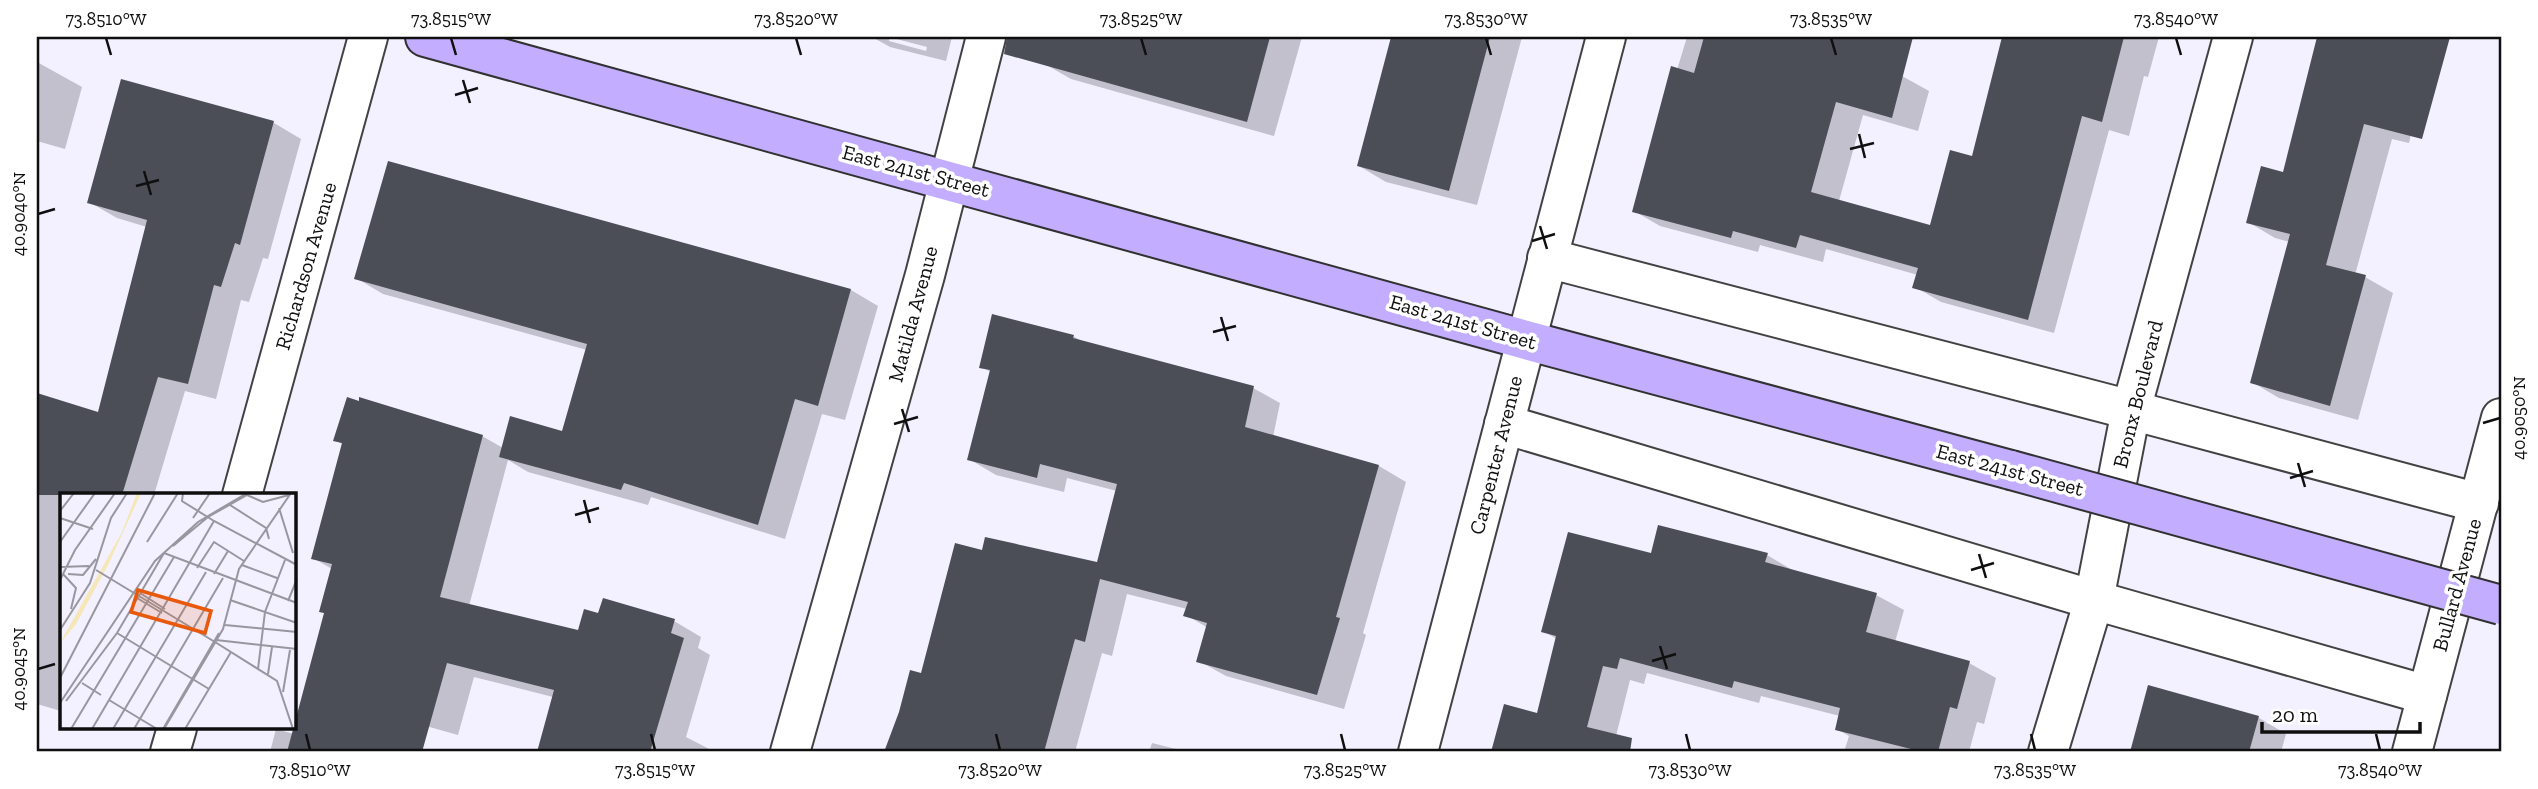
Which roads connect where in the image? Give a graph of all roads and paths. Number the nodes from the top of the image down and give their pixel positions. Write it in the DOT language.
graph roads {
  1 [pos="368,37"];
  2 [pos="425,37"];
  3 [pos="986,37"];
  4 [pos="1606,37"];
  5 [pos="2233,37"];
  6 [pos="949,180"];
  7 [pos="1546,258"];
  8 [pos="1526,340"];
  9 [pos="2131,410"];
  10 [pos="2501,418"];
  11 [pos="1504,424"];
  12 [pos="243,493"];
  13 [pos="2479,503"];
  14 [pos="2094,600"];
  15 [pos="2501,605"];
  16 [pos="2427,695"];
  17 [pos="176,730"];
  18 [pos="170,752"];
  19 [pos="790,752"];
  20 [pos="1418,752"];
  21 [pos="2048,752"];
  22 [pos="2412,752"];
  1 -- 12 [label="street, Richardson Avenue"];
  2 -- 6 [label="street, East 241st Street"];
  3 -- 6 [label="street, Matilda Avenue"];
  4 -- 7 [label="street, Carpenter Avenue"];
  5 -- 9 [label="street, Bronx Boulevard"];
  6 -- 8 [label="street, East 241st Street"];
  6 -- 19 [label="street, Matilda Avenue"];
  7 -- 8 [label="street, Carpenter Avenue"];
  7 -- 9 [label="street"];
  8 -- 11 [label="street, Carpenter Avenue"];
  8 -- 15 [label="street, East 241st Street, bridge"];
  9 -- 13 [label="street"];
  9 -- 14 [label="street, Bronx Boulevard"];
  10 -- 13 [label="street, Bullard Avenue"];
  11 -- 14 [label="street"];
  11 -- 20 [label="street, Carpenter Avenue"];
  13 -- 16 [label="street, Bullard Avenue"];
  14 -- 16 [label="street"];
  14 -- 21 [label="street, Bronx Boulevard"];
  16 -- 22 [label="street, Bullard Avenue"];
  17 -- 18 [label="street"];
}
